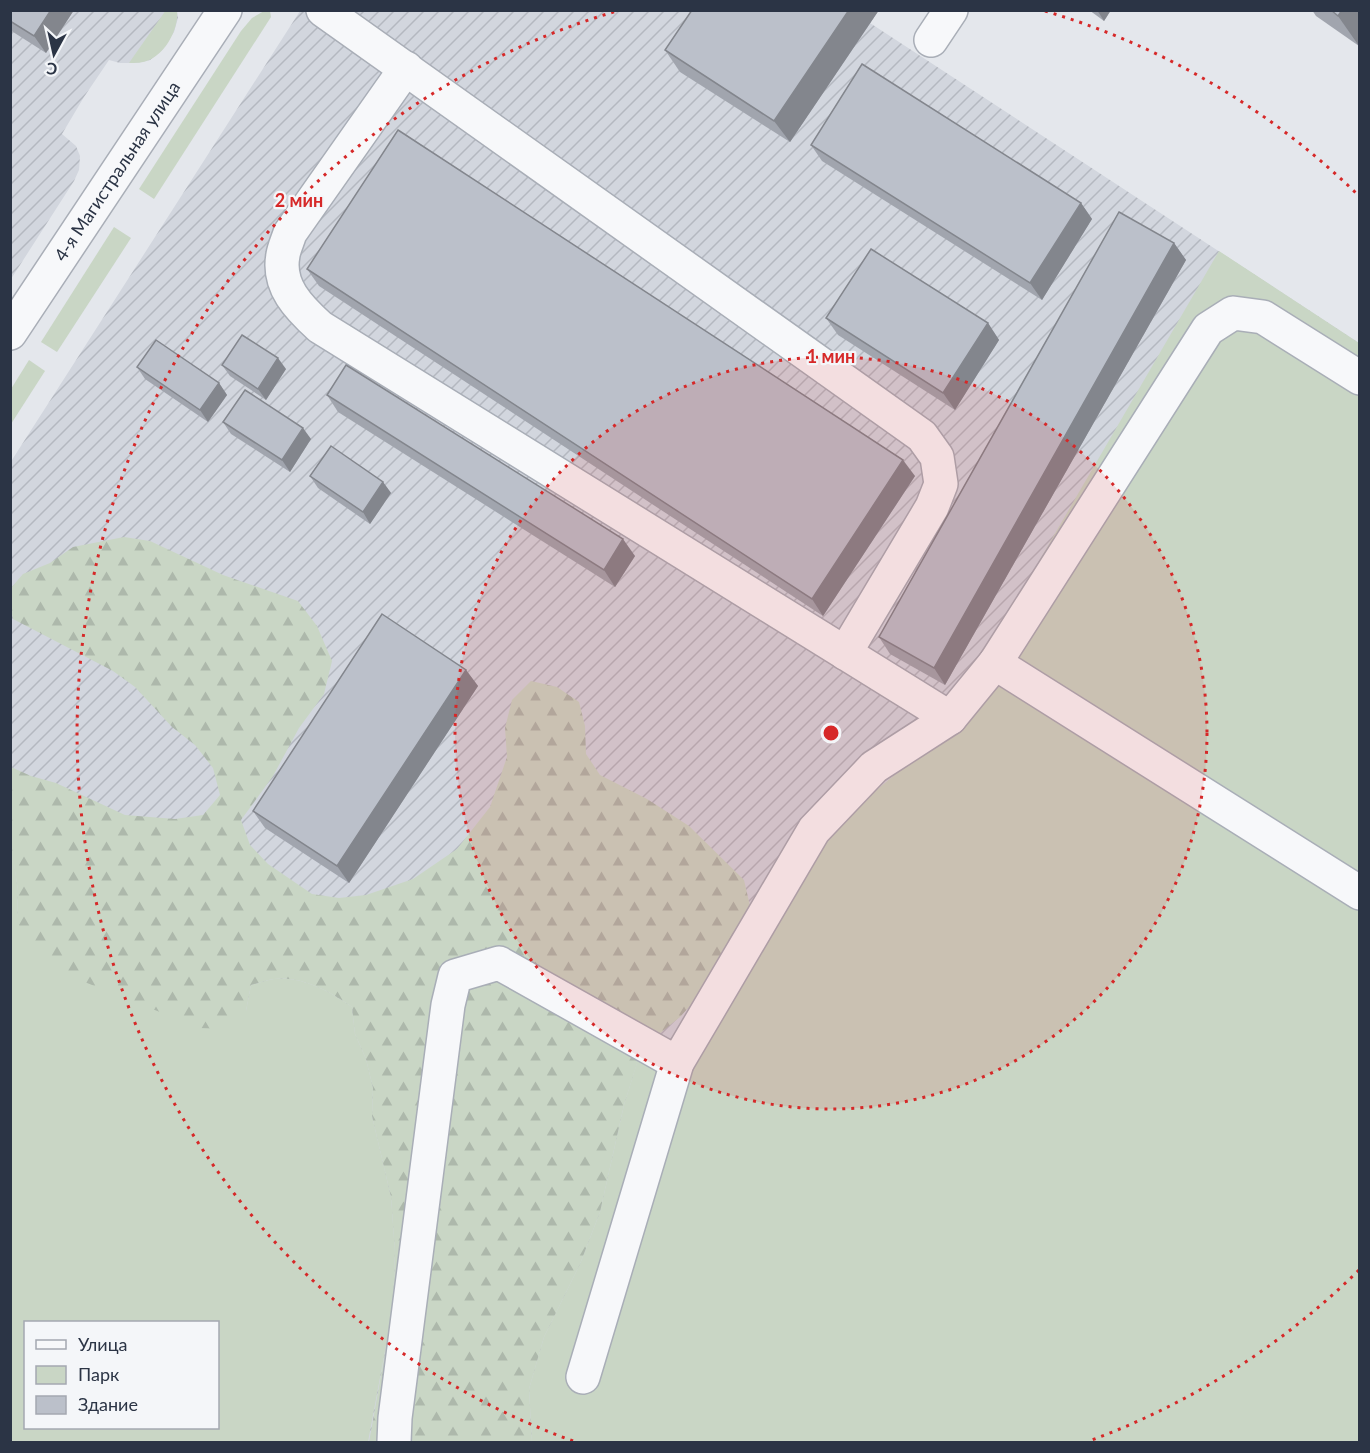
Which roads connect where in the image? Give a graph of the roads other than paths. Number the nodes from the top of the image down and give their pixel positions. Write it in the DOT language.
graph roads {
  1 [pos="225,10"];
  2 [pos="323,10"];
  3 [pos="951,10"];
  4 [pos="931,40"];
  5 [pos="406,68"];
  6 [pos="10,333"];
  7 [pos="1359,378"];
  8 [pos="845,653"];
  9 [pos="995,663"];
  10 [pos="950,718"];
  11 [pos="1359,893"];
  12 [pos="677,1063"];
  13 [pos="583,1377"];
  14 [pos="394,1443"];
  1 -- 6 [label="street, 4-я Магистральная улица"];
  2 -- 5 [label="street"];
  3 -- 4 [label="street"];
  5 -- 8 [label="street"];
  5 -- 8 [label="street"];
  7 -- 9 [label="street"];
  8 -- 10 [label="street"];
  9 -- 10 [label="street"];
  9 -- 11 [label="street"];
  10 -- 12 [label="street"];
  12 -- 13 [label="street"];
  12 -- 14 [label="street"];
}
